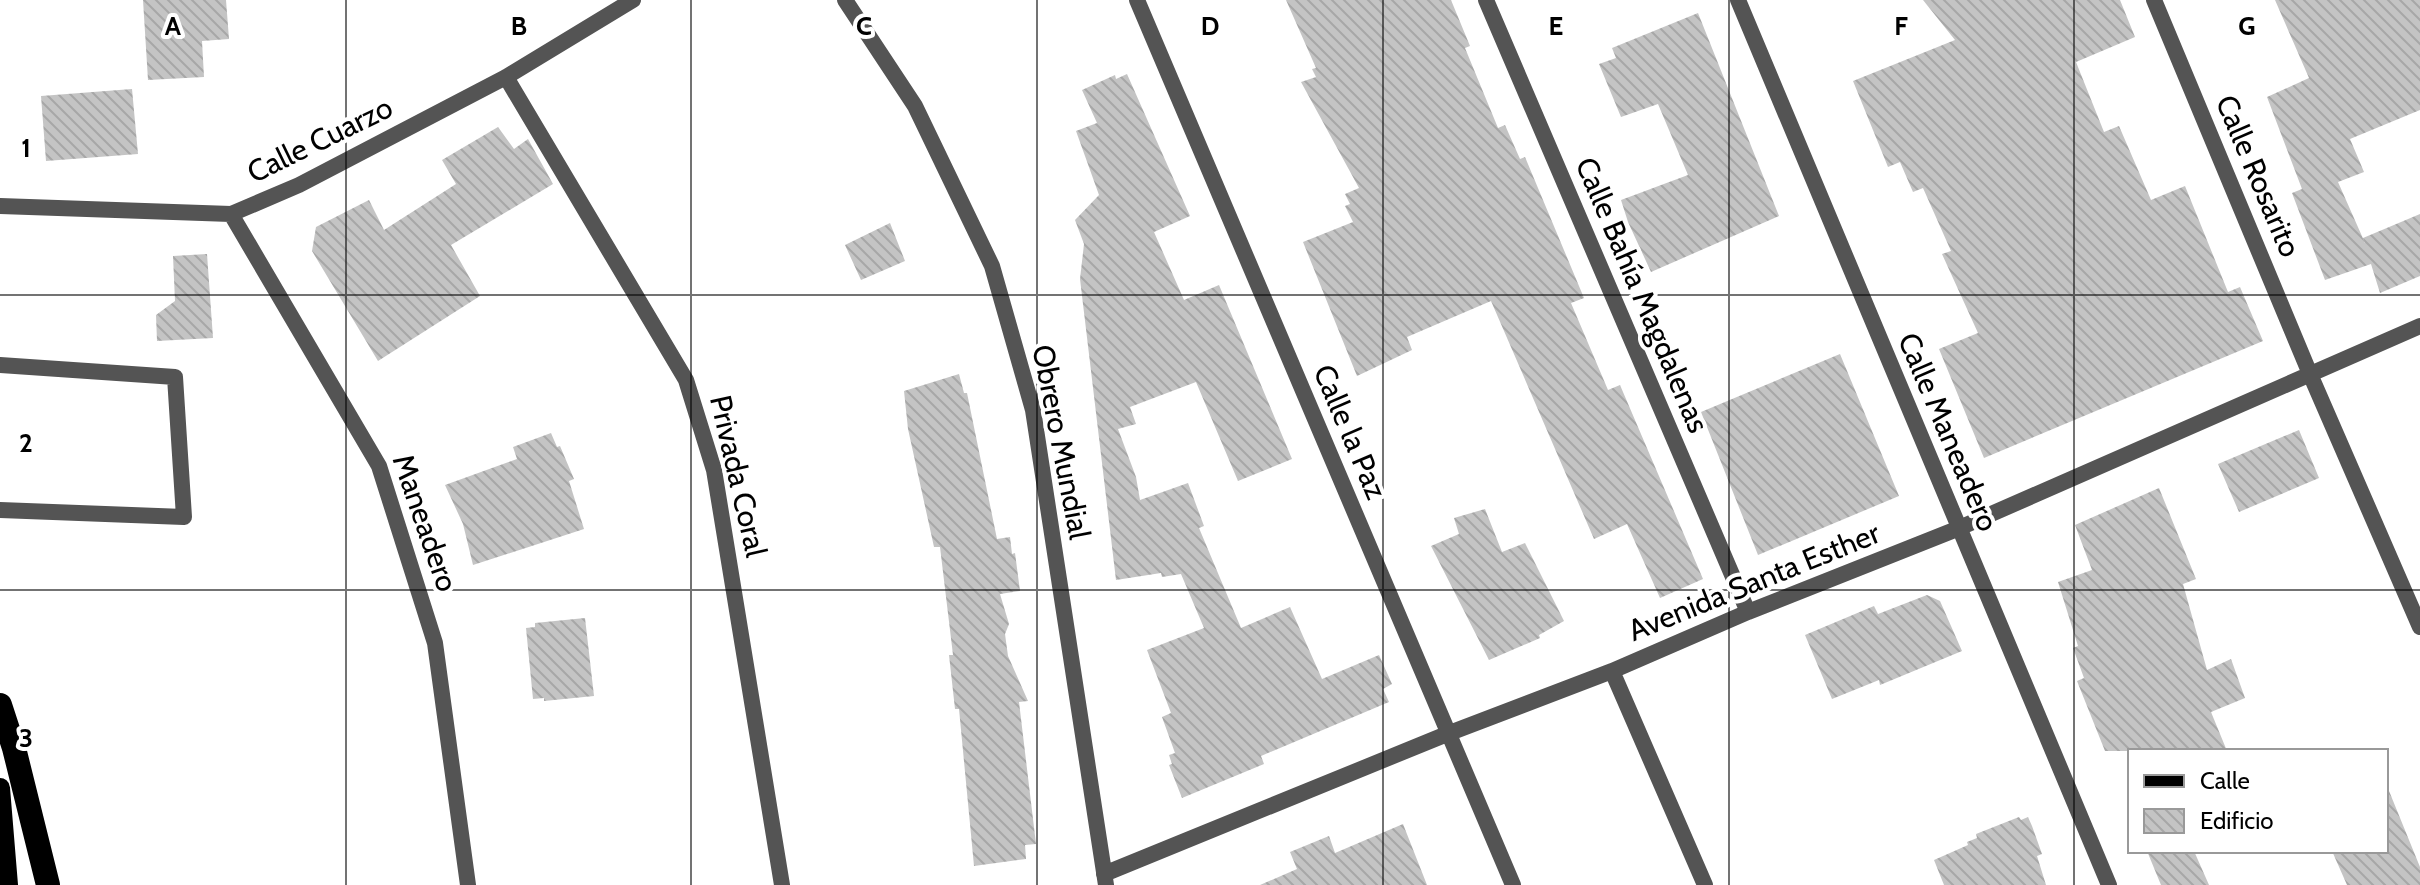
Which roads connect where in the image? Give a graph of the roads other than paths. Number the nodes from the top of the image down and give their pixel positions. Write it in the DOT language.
graph roads {
  1 [pos="633,0"];
  2 [pos="845,0"];
  3 [pos="1137,0"];
  4 [pos="1486,0"];
  5 [pos="1738,0"];
  6 [pos="2154,0"];
  7 [pos="506,77"];
  8 [pos="0,206"];
  9 [pos="231,214"];
  10 [pos="2420,326"];
  11 [pos="0,365"];
  12 [pos="2310,374"];
  13 [pos="0,510"];
  14 [pos="1957,529"];
  15 [pos="1748,612"];
  16 [pos="2420,627"];
  17 [pos="1612,671"];
  18 [pos="0,705"];
  19 [pos="1447,734"];
  20 [pos="0,788"];
  21 [pos="1105,880"];
  22 [pos="8,885"];
  23 [pos="48,885"];
  24 [pos="468,885"];
  25 [pos="782,885"];
  26 [pos="1513,885"];
  27 [pos="1705,885"];
  28 [pos="2109,885"];
  1 -- 7 [label="street, Calle Cuarzo"];
  2 -- 21 [label="street, Obrero Mundial"];
  3 -- 19 [label="street, Calle la Paz"];
  4 -- 15 [label="street, Calle Bahía Magdalenas"];
  5 -- 14 [label="street, Calle Maneadero"];
  6 -- 12 [label="street, Calle Rosarito"];
  7 -- 9 [label="street, Calle Cuarzo"];
  7 -- 25 [label="street, Privada Coral"];
  8 -- 9 [label="street, Calle Cuarzo"];
  9 -- 24 [label="street, Maneadero"];
  10 -- 12 [label="street, Avenida Santa Esther"];
  11 -- 13 [label="street"];
  12 -- 14 [label="street, Avenida Santa Esther"];
  12 -- 16 [label="street, Calle Rosarito"];
  14 -- 15 [label="street, Avenida Santa Esther"];
  14 -- 28 [label="street, Calle Maneadero"];
  15 -- 17 [label="street, Avenida Santa Esther"];
  17 -- 19 [label="street, Avenida Santa Esther"];
  17 -- 27 [label="street"];
  18 -- 23 [label="highway"];
  19 -- 21 [label="street, Avenida Santa Esther"];
  19 -- 26 [label="street, Calle la Paz"];
  20 -- 22 [label="main road"];
}
